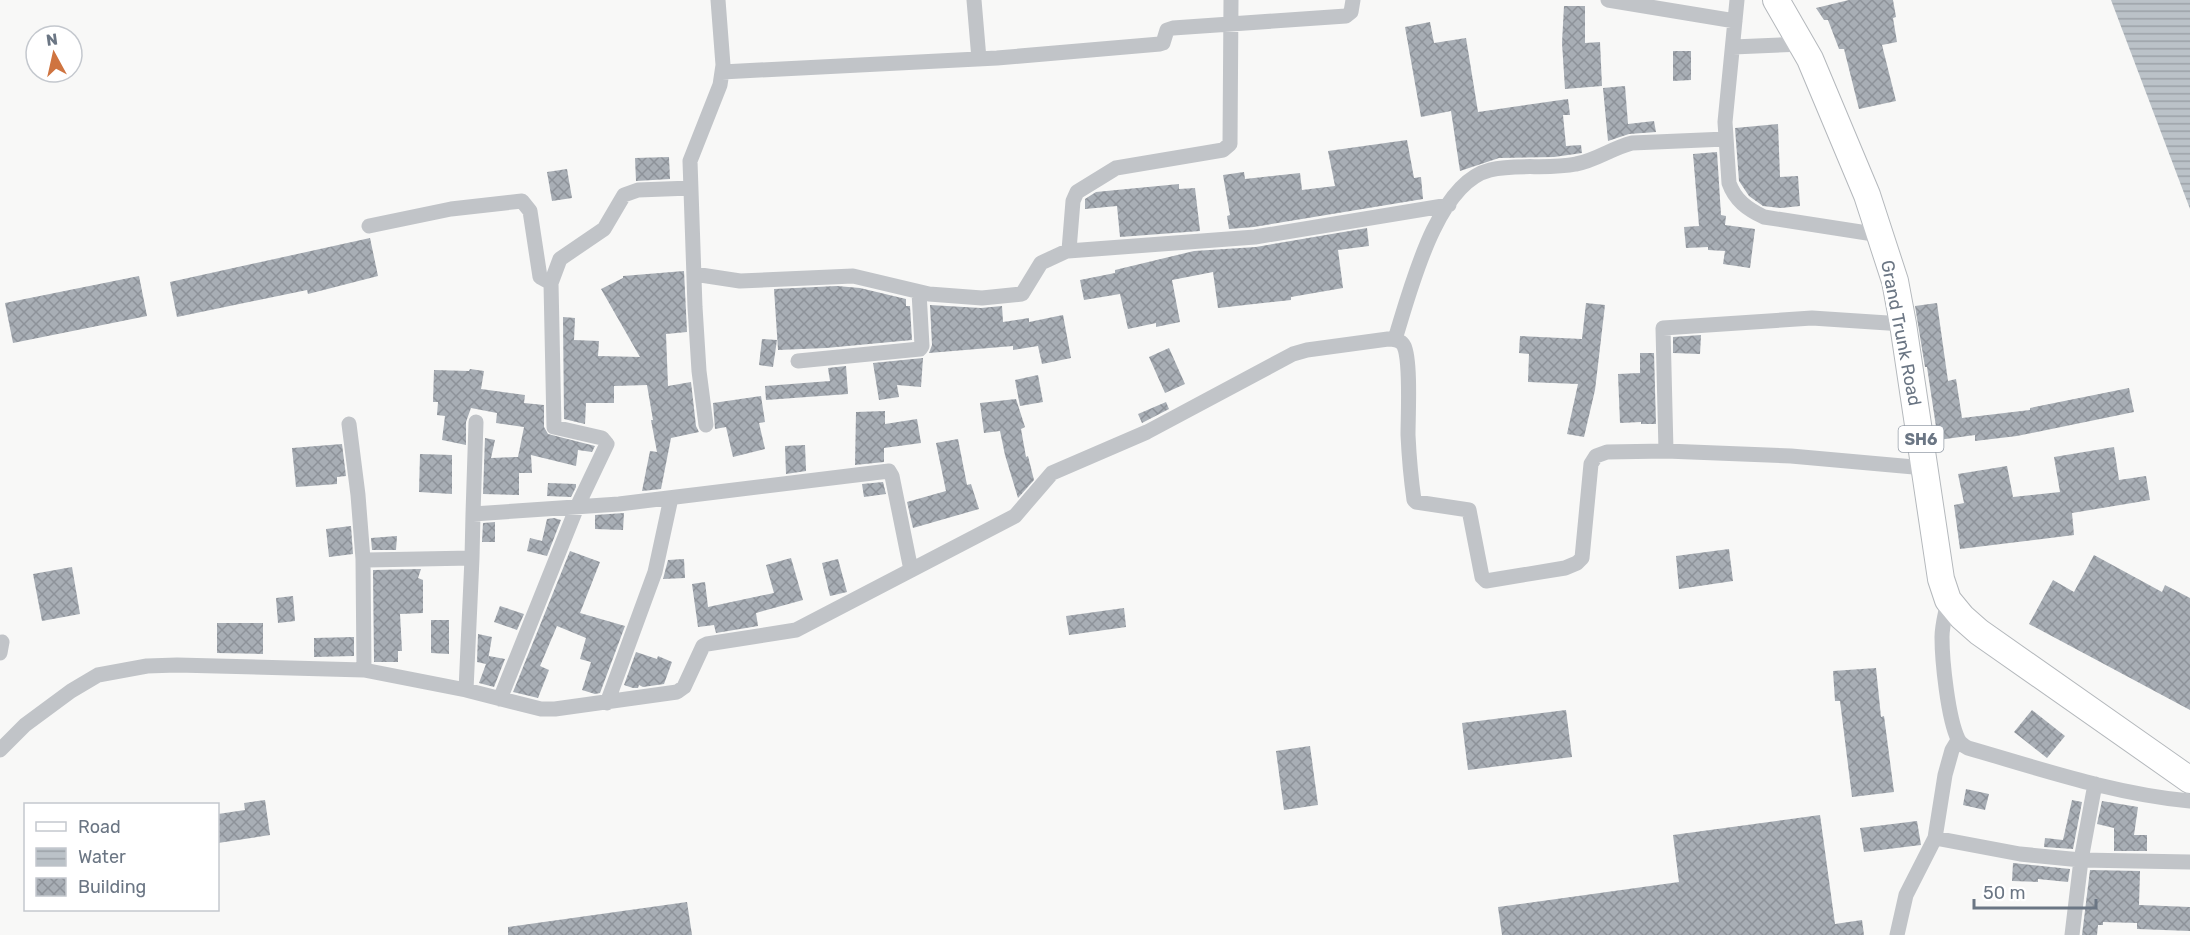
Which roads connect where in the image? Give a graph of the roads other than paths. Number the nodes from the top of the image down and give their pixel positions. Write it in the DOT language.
graph roads {
  1 [pos="718,0"];
  2 [pos="974,0"];
  3 [pos="1231,0"];
  4 [pos="1353,0"];
  5 [pos="1737,0"];
  6 [pos="1776,0"];
  7 [pos="1618,1"];
  8 [pos="1735,21"];
  9 [pos="1232,23"];
  10 [pos="1802,44"];
  11 [pos="1733,47"];
  12 [pos="979,59"];
  13 [pos="722,72"];
  14 [pos="1725,139"];
  15 [pos="691,188"];
  16 [pos="1449,205"];
  17 [pos="369,226"];
  18 [pos="1881,235"];
  19 [pos="1068,251"];
  20 [pos="694,274"];
  21 [pos="551,283"];
  22 [pos="919,292"];
  23 [pos="1903,324"];
  24 [pos="1395,339"];
  25 [pos="798,361"];
  26 [pos="476,422"];
  27 [pos="349,424"];
  28 [pos="706,425"];
  29 [pos="1666,451"];
  30 [pos="1925,468"];
  31 [pos="671,498"];
  32 [pos="577,507"];
  33 [pos="473,514"];
  34 [pos="472,558"];
  35 [pos="363,559"];
  36 [pos="911,570"];
  37 [pos="1948,600"];
  38 [pos="364,670"];
  39 [pos="466,690"];
  40 [pos="500,699"];
  41 [pos="607,703"];
  42 [pos="1958,740"];
  43 [pos="0,750"];
  44 [pos="2190,780"];
  45 [pos="2095,784"];
  46 [pos="2190,801"];
  47 [pos="1935,838"];
  48 [pos="2081,860"];
  49 [pos="2190,862"];
  50 [pos="1897,935"];
  51 [pos="2072,935"];
  1 -- 13 [label="street"];
  2 -- 12 [label="street"];
  3 -- 9 [label="street"];
  4 -- 9 [label="street"];
  5 -- 8 [label="street"];
  6 -- 10 [label="main road, Grand Trunk Road / SH6"];
  7 -- 8 [label="street"];
  8 -- 11 [label="street"];
  9 -- 12 [label="street"];
  9 -- 19 [label="street"];
  10 -- 11 [label="street"];
  10 -- 18 [label="main road, Grand Trunk Road / SH6"];
  11 -- 14 [label="street"];
  12 -- 13 [label="street"];
  13 -- 15 [label="street"];
  14 -- 16 [label="street"];
  14 -- 18 [label="street"];
  15 -- 20 [label="street"];
  15 -- 21 [label="street"];
  16 -- 19 [label="street"];
  16 -- 24 [label="street"];
  17 -- 21 [label="street"];
  18 -- 23 [label="main road, Grand Trunk Road / SH6"];
  19 -- 22 [label="street"];
  20 -- 22 [label="street"];
  20 -- 28 [label="street"];
  21 -- 32 [label="street"];
  22 -- 25 [label="street"];
  23 -- 29 [label="street"];
  23 -- 30 [label="main road, Grand Trunk Road / SH6"];
  24 -- 29 [label="street"];
  24 -- 36 [label="street"];
  26 -- 33 [label="street"];
  27 -- 35 [label="street"];
  29 -- 30 [label="street"];
  30 -- 37 [label="main road, Grand Trunk Road / SH6"];
  31 -- 32 [label="street"];
  31 -- 36 [label="street"];
  31 -- 41 [label="street"];
  32 -- 33 [label="street"];
  32 -- 40 [label="street"];
  33 -- 34 [label="street"];
  34 -- 35 [label="street"];
  34 -- 39 [label="street"];
  35 -- 38 [label="street"];
  36 -- 41 [label="street"];
  37 -- 42 [label="street"];
  37 -- 44 [label="main road, Grand Trunk Road / SH6"];
  38 -- 39 [label="street"];
  38 -- 43 [label="street"];
  39 -- 40 [label="street"];
  40 -- 41 [label="street"];
  42 -- 45 [label="street"];
  42 -- 47 [label="street"];
  45 -- 46 [label="street"];
  45 -- 48 [label="street"];
  47 -- 48 [label="street"];
  47 -- 50 [label="street"];
  48 -- 49 [label="street"];
  48 -- 51 [label="street"];
}
